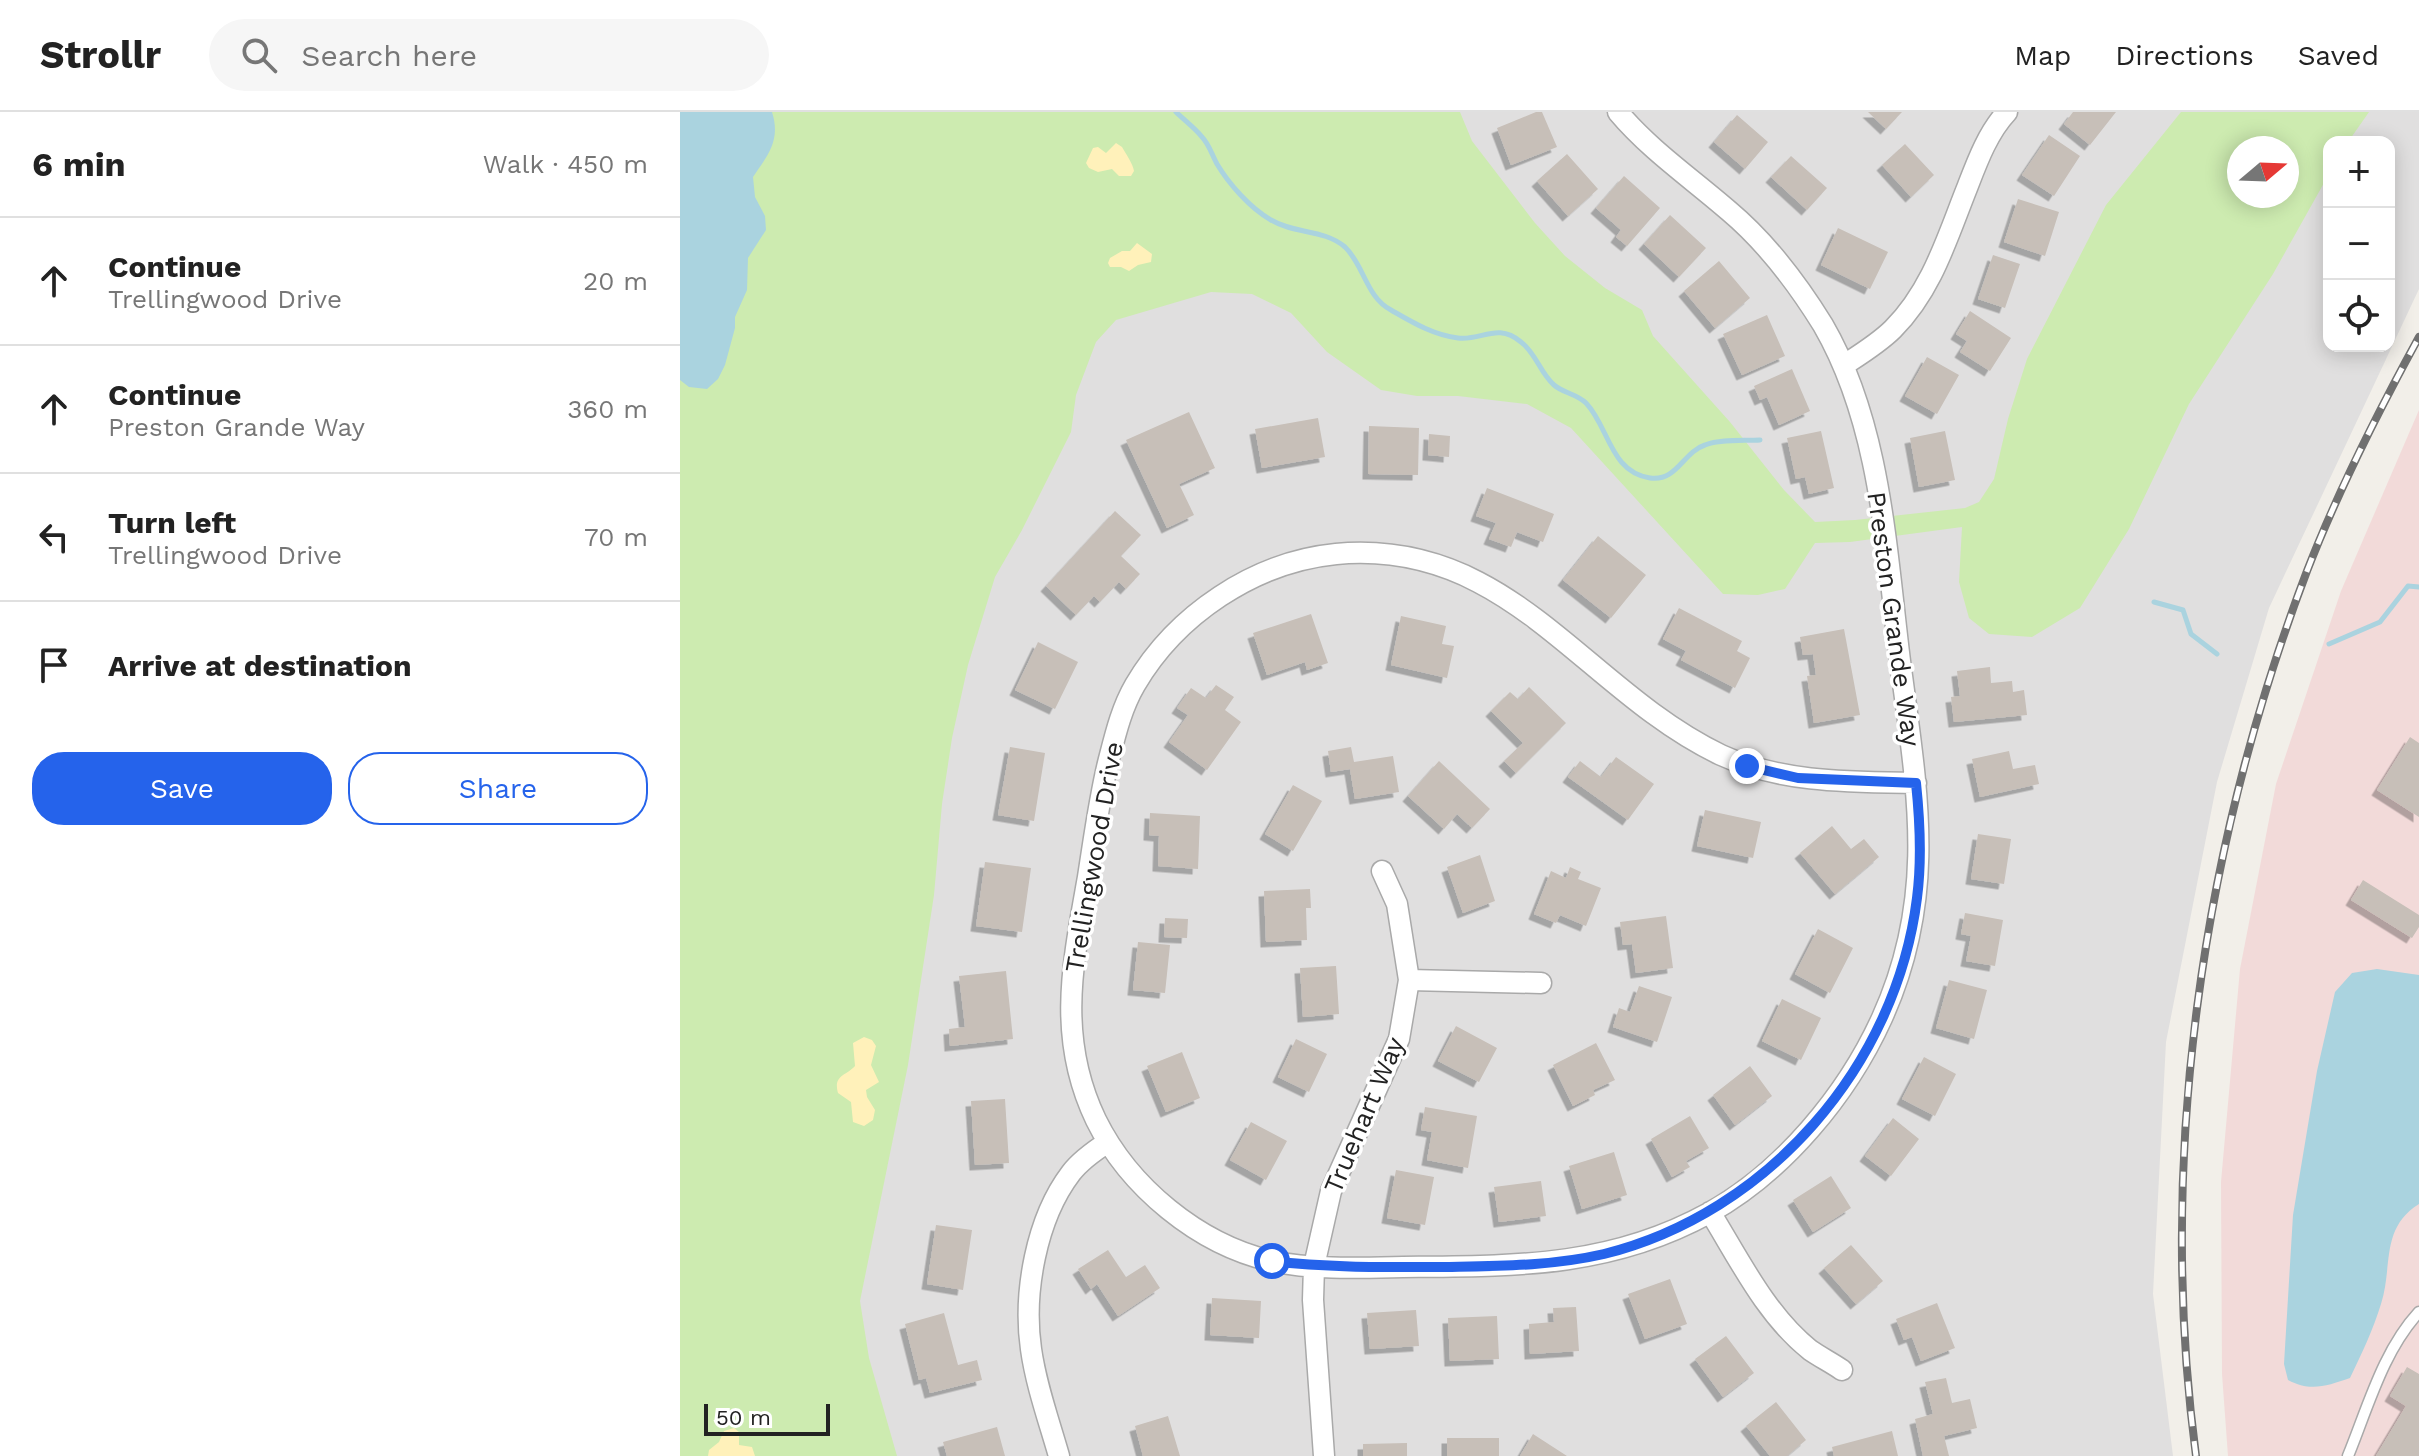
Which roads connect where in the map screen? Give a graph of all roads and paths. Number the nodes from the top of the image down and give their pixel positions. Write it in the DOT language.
graph roads {
  1 [pos="1618,112"];
  2 [pos="1998,115"];
  3 [pos="1844,365"];
  4 [pos="1916,783"];
  5 [pos="1382,871"];
  6 [pos="1409,980"];
  7 [pos="1541,983"];
  8 [pos="1108,1142"];
  9 [pos="1710,1212"];
  10 [pos="1314,1266"];
  11 [pos="2419,1312"];
  12 [pos="1842,1370"];
  13 [pos="1059,1456"];
  14 [pos="1324,1456"];
  15 [pos="2348,1456"];
  1 -- 3 [label="street, Preston Grande Way"];
  2 -- 3 [label="street"];
  3 -- 4 [label="street, Preston Grande Way"];
  4 -- 8 [label="street, Trellingwood Drive"];
  4 -- 9 [label="street, Preston Grande Way"];
  5 -- 6 [label="street, Truehart Way"];
  6 -- 7 [label="street"];
  6 -- 10 [label="street, Truehart Way"];
  8 -- 10 [label="street, Trellingwood Drive"];
  8 -- 13 [label="street"];
  9 -- 10 [label="street, Preston Grande Way"];
  9 -- 12 [label="street"];
  10 -- 14 [label="street, Truehart Way"];
  11 -- 15 [label="lane"];
}
